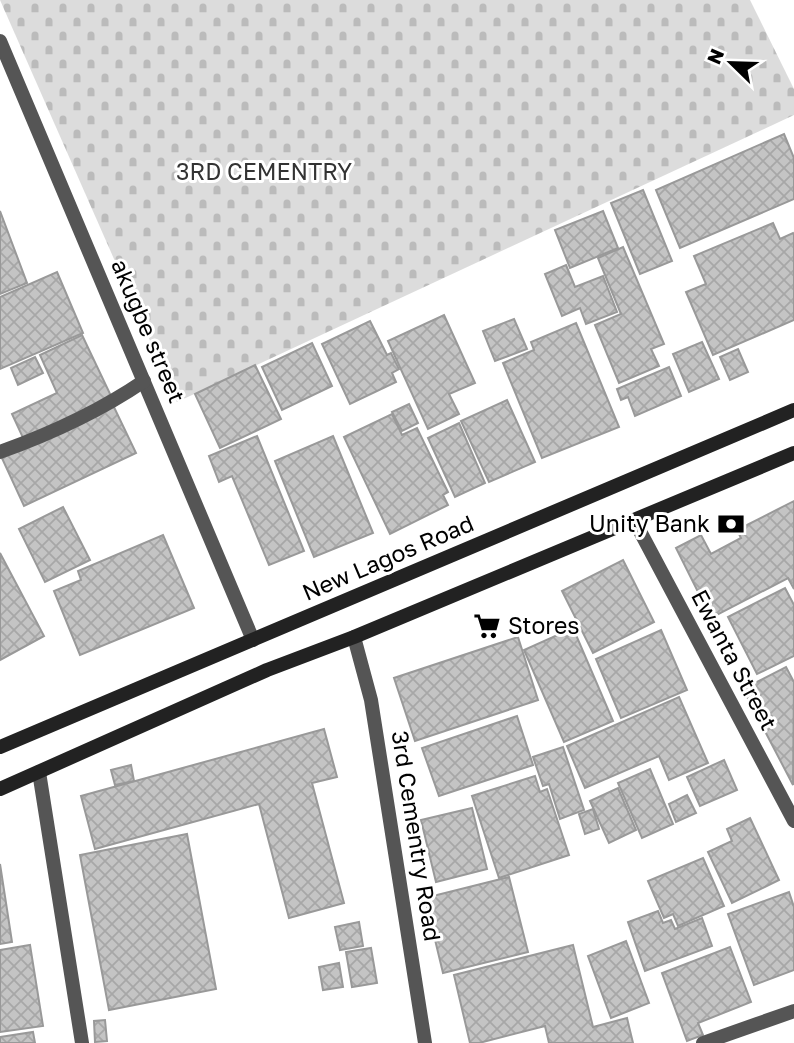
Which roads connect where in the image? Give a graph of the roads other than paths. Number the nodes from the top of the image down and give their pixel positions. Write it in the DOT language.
graph roads {
  1 [pos="0,41"];
  2 [pos="144,381"];
  3 [pos="794,410"];
  4 [pos="0,452"];
  5 [pos="794,453"];
  6 [pos="634,520"];
  7 [pos="354,637"];
  8 [pos="253,640"];
  9 [pos="0,747"];
  10 [pos="40,772"];
  11 [pos="0,789"];
  12 [pos="794,821"];
  13 [pos="794,1011"];
  14 [pos="82,1043"];
  15 [pos="425,1043"];
  16 [pos="703,1043"];
  1 -- 2 [label="street, akugbe street"];
  2 -- 4 [label="street"];
  2 -- 8 [label="street, akugbe street"];
  3 -- 8 [label="main road, New Lagos Road"];
  5 -- 6 [label="main road"];
  6 -- 7 [label="main road"];
  6 -- 12 [label="street, Ewanta Street"];
  7 -- 10 [label="main road"];
  7 -- 15 [label="street, 3rd Cementry Road"];
  8 -- 9 [label="main road, New Lagos Road"];
  10 -- 11 [label="main road"];
  10 -- 14 [label="street"];
  13 -- 16 [label="street"];
}
